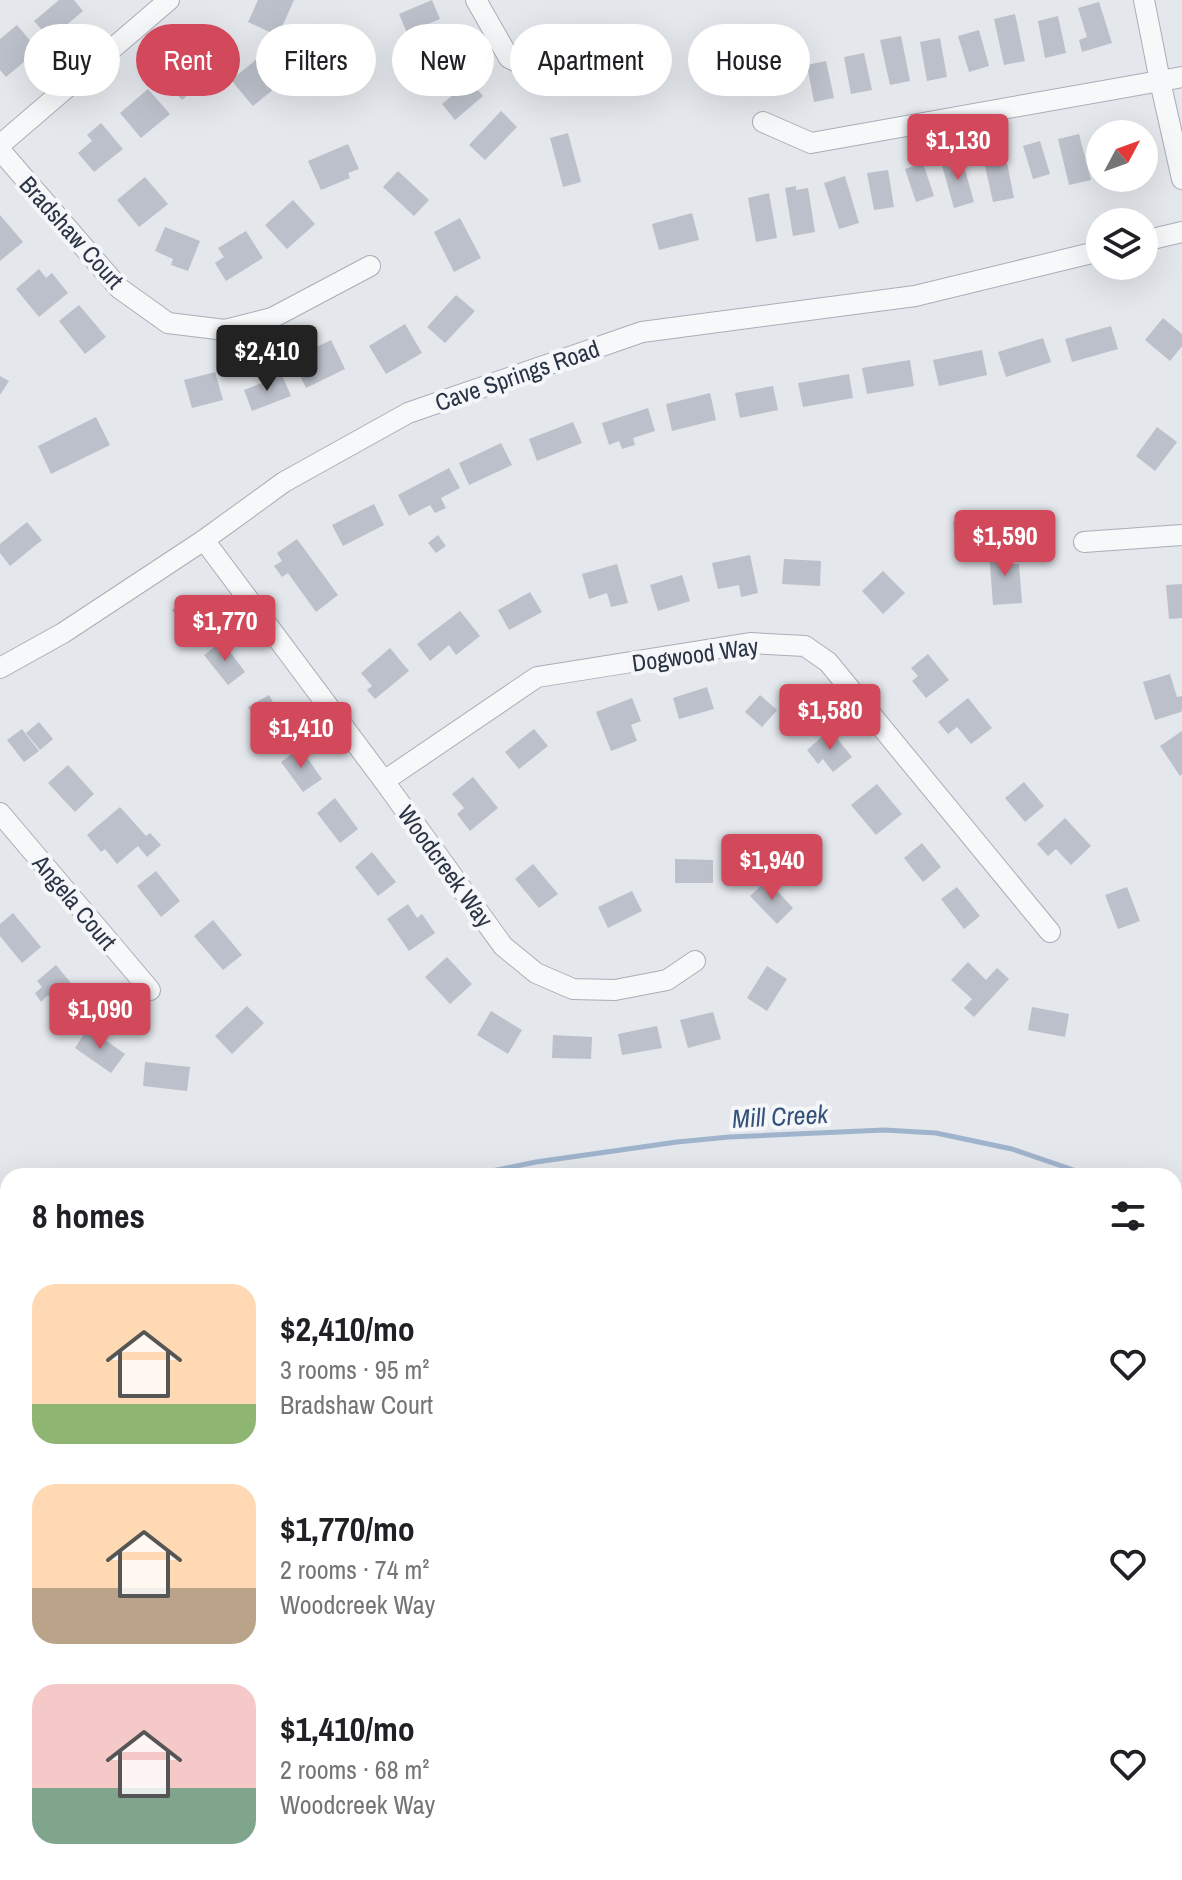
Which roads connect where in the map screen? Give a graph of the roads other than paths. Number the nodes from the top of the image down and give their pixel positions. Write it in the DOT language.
graph roads {
  1 [pos="169,0"];
  2 [pos="476,0"];
  3 [pos="1144,0"];
  4 [pos="510,58"];
  5 [pos="1182,77"];
  6 [pos="1160,81"];
  7 [pos="763,122"];
  8 [pos="0,147"];
  9 [pos="1182,179"];
  10 [pos="1182,232"];
  11 [pos="1158,238"];
  12 [pos="1086,254"];
  13 [pos="370,266"];
  14 [pos="1182,535"];
  15 [pos="204,540"];
  16 [pos="1084,542"];
  17 [pos="0,668"];
  18 [pos="384,781"];
  19 [pos="0,813"];
  20 [pos="1050,932"];
  21 [pos="695,961"];
  22 [pos="150,990"];
  1 -- 8 [label="street"];
  2 -- 4 [label="street"];
  3 -- 6 [label="street"];
  5 -- 6 [label="street"];
  6 -- 7 [label="street"];
  6 -- 9 [label="street"];
  8 -- 13 [label="street, Bradshaw Court"];
  10 -- 11 [label="street"];
  12 -- 15 [label="street, Cave Springs Road"];
  14 -- 16 [label="street"];
  15 -- 17 [label="street, Cave Springs Road"];
  15 -- 18 [label="street, Woodcreek Way"];
  18 -- 20 [label="street, Dogwood Way"];
  18 -- 21 [label="street, Woodcreek Way"];
  19 -- 22 [label="street, Angela Court"];
}
